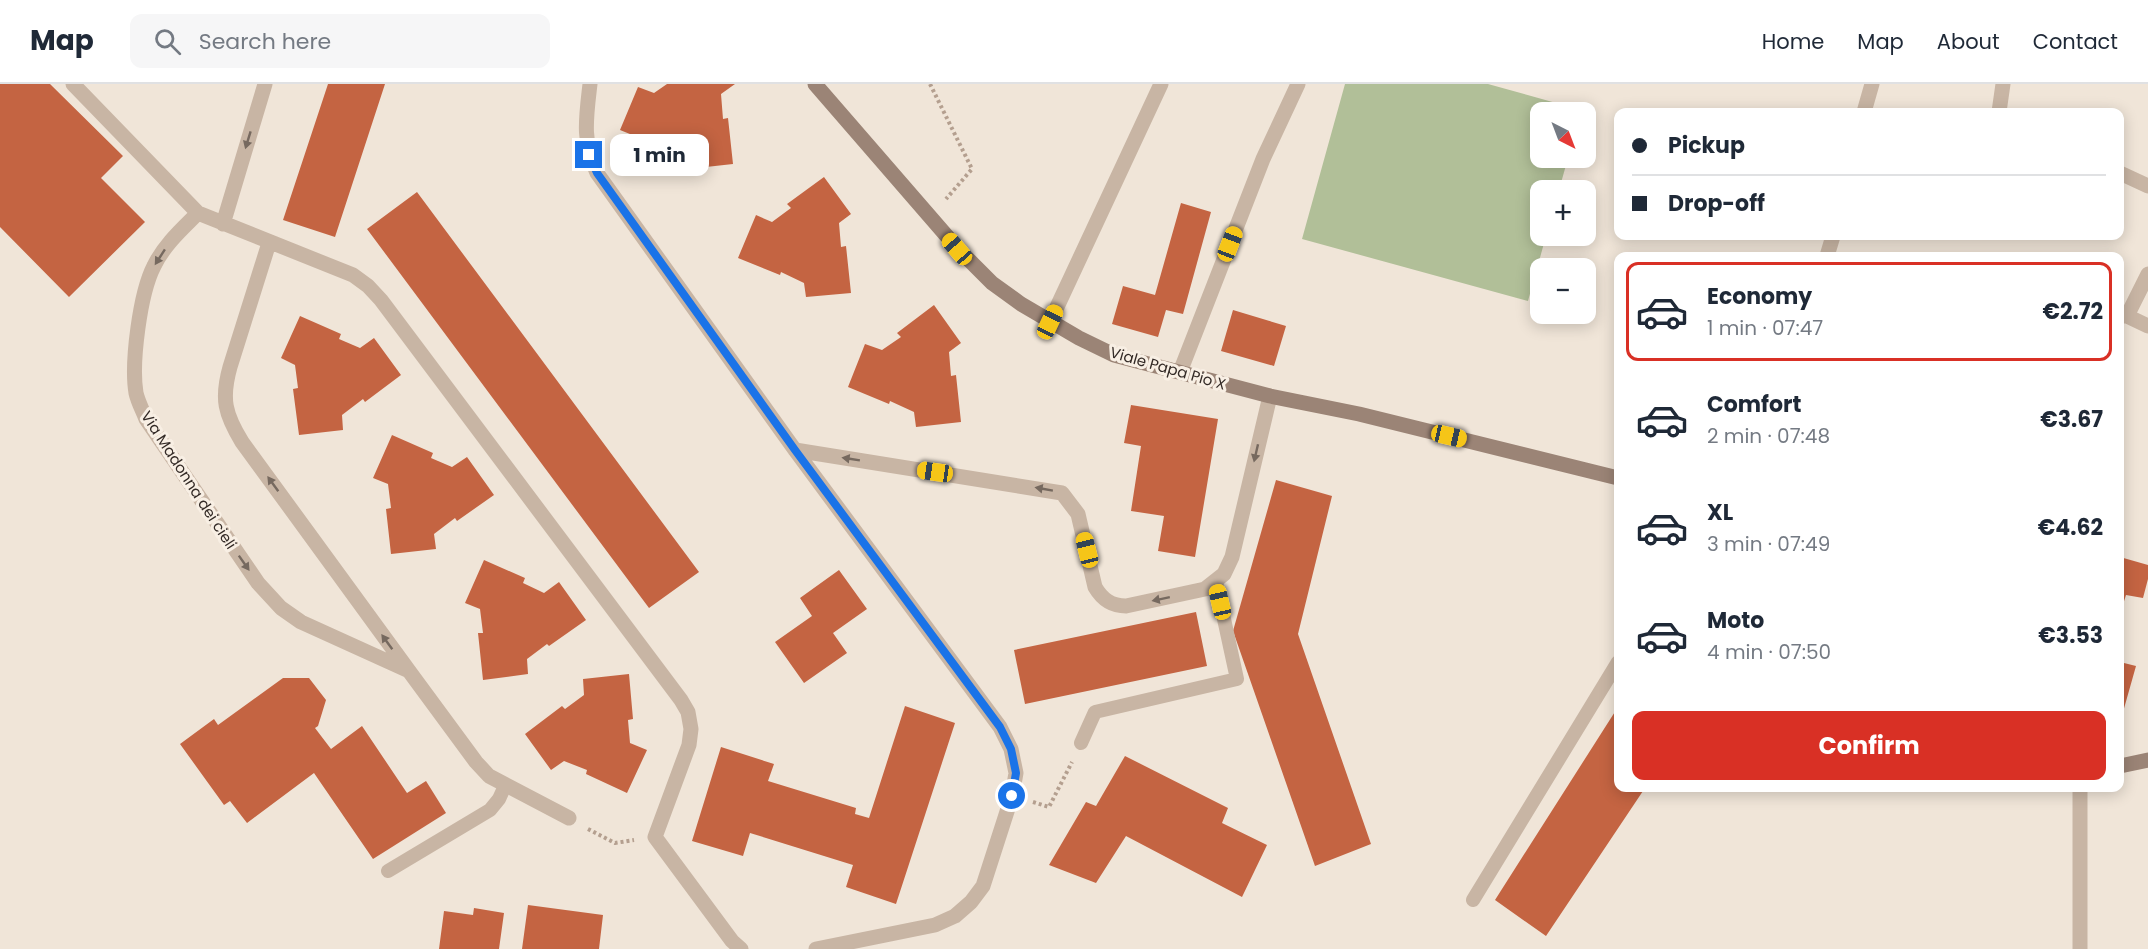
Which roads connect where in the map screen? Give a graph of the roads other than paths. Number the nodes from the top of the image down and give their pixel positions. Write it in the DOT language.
graph roads {
  1 [pos="73,84"];
  2 [pos="265,84"];
  3 [pos="590,84"];
  4 [pos="815,84"];
  5 [pos="1161,84"];
  6 [pos="1298,84"];
  7 [pos="1872,84"];
  8 [pos="2003,84"];
  9 [pos="1865,108"];
  10 [pos="2000,108"];
  11 [pos="2124,175"];
  12 [pos="2148,186"];
  13 [pos="198,213"];
  14 [pos="224,224"];
  15 [pos="269,243"];
  16 [pos="2148,274"];
  17 [pos="2124,314"];
  18 [pos="2124,316"];
  19 [pos="1050,322"];
  20 [pos="2148,326"];
  21 [pos="1180,372"];
  22 [pos="1270,396"];
  23 [pos="795,450"];
  24 [pos="1614,477"];
  25 [pos="1216,582"];
  26 [pos="1614,669"];
  27 [pos="408,671"];
  28 [pos="1082,743"];
  29 [pos="2148,760"];
  30 [pos="2124,765"];
  31 [pos="505,786"];
  32 [pos="2080,792"];
  33 [pos="569,818"];
  34 [pos="388,871"];
  35 [pos="1473,900"];
  36 [pos="741,949"];
  37 [pos="816,949"];
  38 [pos="2080,949"];
  1 -- 13 [label="street"];
  2 -- 14 [label="street, one-way"];
  3 -- 23 [label="street"];
  4 -- 19 [label="street, Viale Papa Pio X"];
  5 -- 19 [label="street"];
  6 -- 21 [label="street"];
  7 -- 9 [label="street"];
  8 -- 10 [label="street"];
  11 -- 12 [label="street"];
  13 -- 14 [label="street"];
  13 -- 27 [label="street, Via Madonna dei cieli, one-way"];
  14 -- 15 [label="street"];
  27 -- 15 [label="street, Via Madonna dei cieli, one-way"];
  15 -- 36 [label="street"];
  16 -- 17 [label="street"];
  18 -- 20 [label="street"];
  19 -- 21 [label="street, Viale Papa Pio X"];
  21 -- 22 [label="street, Viale Papa Pio X"];
  22 -- 24 [label="street, Viale Papa Pio X"];
  22 -- 25 [label="street, one-way"];
  25 -- 23 [label="street, one-way"];
  23 -- 37 [label="street"];
  25 -- 28 [label="lane"];
  26 -- 35 [label="lane"];
  27 -- 31 [label="street, Via Madonna dei cieli"];
  29 -- 30 [label="street"];
  31 -- 33 [label="street, Via Madonna dei cieli"];
  31 -- 34 [label="lane"];
  32 -- 38 [label="street"];
}
